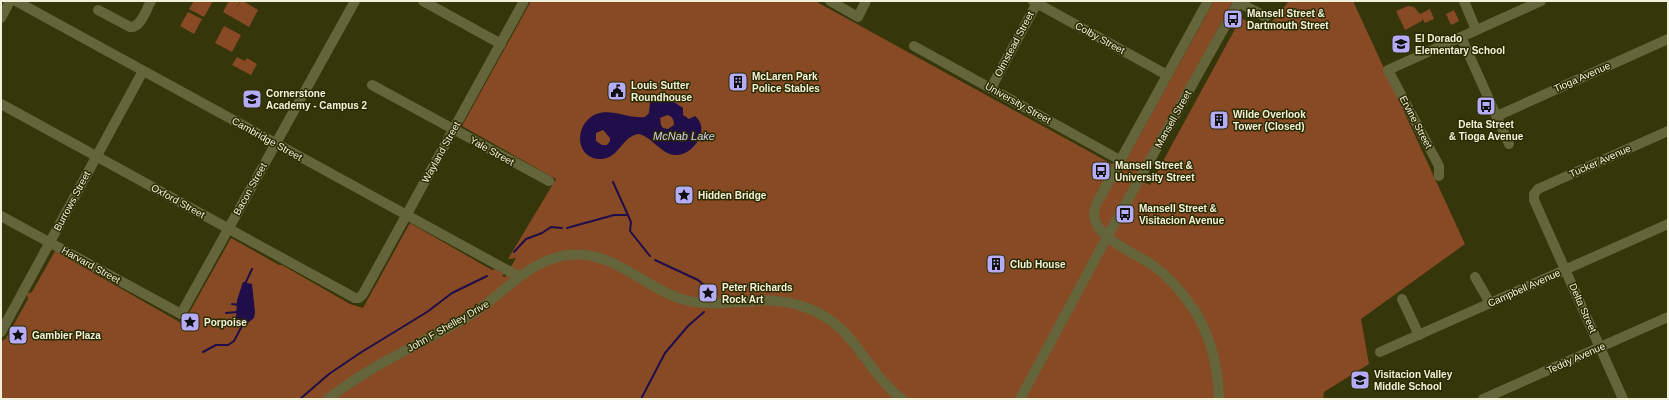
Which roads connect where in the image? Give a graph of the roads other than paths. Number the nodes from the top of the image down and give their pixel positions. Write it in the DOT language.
graph roads {
  1 [pos="10,1"];
  2 [pos="16,1"];
  3 [pos="151,1"];
  4 [pos="355,1"];
  5 [pos="423,1"];
  6 [pos="524,1"];
  7 [pos="830,1"];
  8 [pos="866,1"];
  9 [pos="1208,1"];
  10 [pos="1238,1"];
  11 [pos="1464,1"];
  12 [pos="1542,1"];
  13 [pos="1036,2"];
  14 [pos="98,10"];
  15 [pos="1266,17"];
  16 [pos="1,18"];
  17 [pos="1476,30"];
  18 [pos="1461,37"];
  19 [pos="1668,39"];
  20 [pos="501,44"];
  21 [pos="914,46"];
  22 [pos="143,71"];
  23 [pos="1167,75"];
  24 [pos="372,85"];
  25 [pos="990,88"];
  26 [pos="1,104"];
  27 [pos="1497,116"];
  28 [pos="453,130"];
  29 [pos="1668,131"];
  30 [pos="276,144"];
  31 [pos="1509,144"];
  32 [pos="96,156"];
  33 [pos="1120,160"];
  34 [pos="1439,176"];
  35 [pos="549,182"];
  36 [pos="1534,194"];
  37 [pos="407,215"];
  38 [pos="1,216"];
  39 [pos="1668,224"];
  40 [pos="228,229"];
  41 [pos="1107,237"];
  42 [pos="50,242"];
  43 [pos="1565,269"];
  44 [pos="518,276"];
  45 [pos="1475,276"];
  46 [pos="354,298"];
  47 [pos="1402,299"];
  48 [pos="1490,303"];
  49 [pos="181,314"];
  50 [pos="1668,317"];
  51 [pos="2,328"];
  52 [pos="1419,335"];
  53 [pos="1600,347"];
  54 [pos="1380,352"];
  55 [pos="328,399"];
  56 [pos="902,399"];
  57 [pos="1020,399"];
  58 [pos="1219,399"];
  59 [pos="1484,399"];
  60 [pos="1623,399"];
  1 -- 16 [label="street"];
  2 -- 22 [label="street, Cambridge Street"];
  3 -- 14 [label="street"];
  4 -- 30 [label="street, Bacon Street"];
  5 -- 20 [label="street"];
  6 -- 20 [label="street, Wayland Street"];
  7 -- 8 [label="street"];
  9 -- 23 [label="street"];
  10 -- 15 [label="street"];
  10 -- 41 [label="street, Mansell Street"];
  11 -- 17 [label="street"];
  12 -- 17 [label="street"];
  13 -- 23 [label="street, Colby Street"];
  13 -- 25 [label="street, Olmstead Street"];
  17 -- 18 [label="street"];
  18 -- 27 [label="street"];
  18 -- 34 [label="street, Ervine Street"];
  19 -- 27 [label="street, Tioga Avenue"];
  20 -- 28 [label="street, Wayland Street"];
  21 -- 25 [label="street, University Street"];
  22 -- 30 [label="street, Cambridge Street"];
  22 -- 32 [label="street, Burrows Street"];
  23 -- 33 [label="street"];
  24 -- 28 [label="street, Yale Street"];
  25 -- 33 [label="street, University Street"];
  26 -- 32 [label="street, Oxford Street"];
  27 -- 31 [label="street"];
  28 -- 35 [label="street, Yale Street"];
  28 -- 37 [label="street, Wayland Street"];
  29 -- 36 [label="street, Tucker Avenue"];
  30 -- 37 [label="street, Cambridge Street"];
  30 -- 40 [label="street, Bacon Street"];
  32 -- 40 [label="street, Oxford Street"];
  32 -- 42 [label="street, Burrows Street"];
  33 -- 41 [label="street"];
  36 -- 43 [label="street, Delta Street"];
  37 -- 44 [label="street, Cambridge Street"];
  37 -- 46 [label="street, Wayland Street"];
  38 -- 42 [label="street, Harvard Street"];
  39 -- 43 [label="street, Campbell Avenue"];
  40 -- 46 [label="street, Oxford Street"];
  40 -- 49 [label="street, Bacon Street"];
  41 -- 57 [label="street, Mansell Street"];
  41 -- 58 [label="street"];
  42 -- 49 [label="street, Harvard Street"];
  42 -- 51 [label="street, Burrows Street"];
  43 -- 48 [label="street, Campbell Avenue"];
  43 -- 53 [label="street, Delta Street"];
  44 -- 55 [label="street, John F Shelley Drive"];
  44 -- 56 [label="street, John F Shelley Drive"];
  45 -- 48 [label="street"];
  47 -- 52 [label="street"];
  48 -- 52 [label="street, Campbell Avenue"];
  50 -- 53 [label="street, Teddy Avenue"];
  52 -- 54 [label="street, Campbell Avenue"];
  53 -- 59 [label="street, Teddy Avenue"];
  53 -- 60 [label="street, Delta Street"];
}
